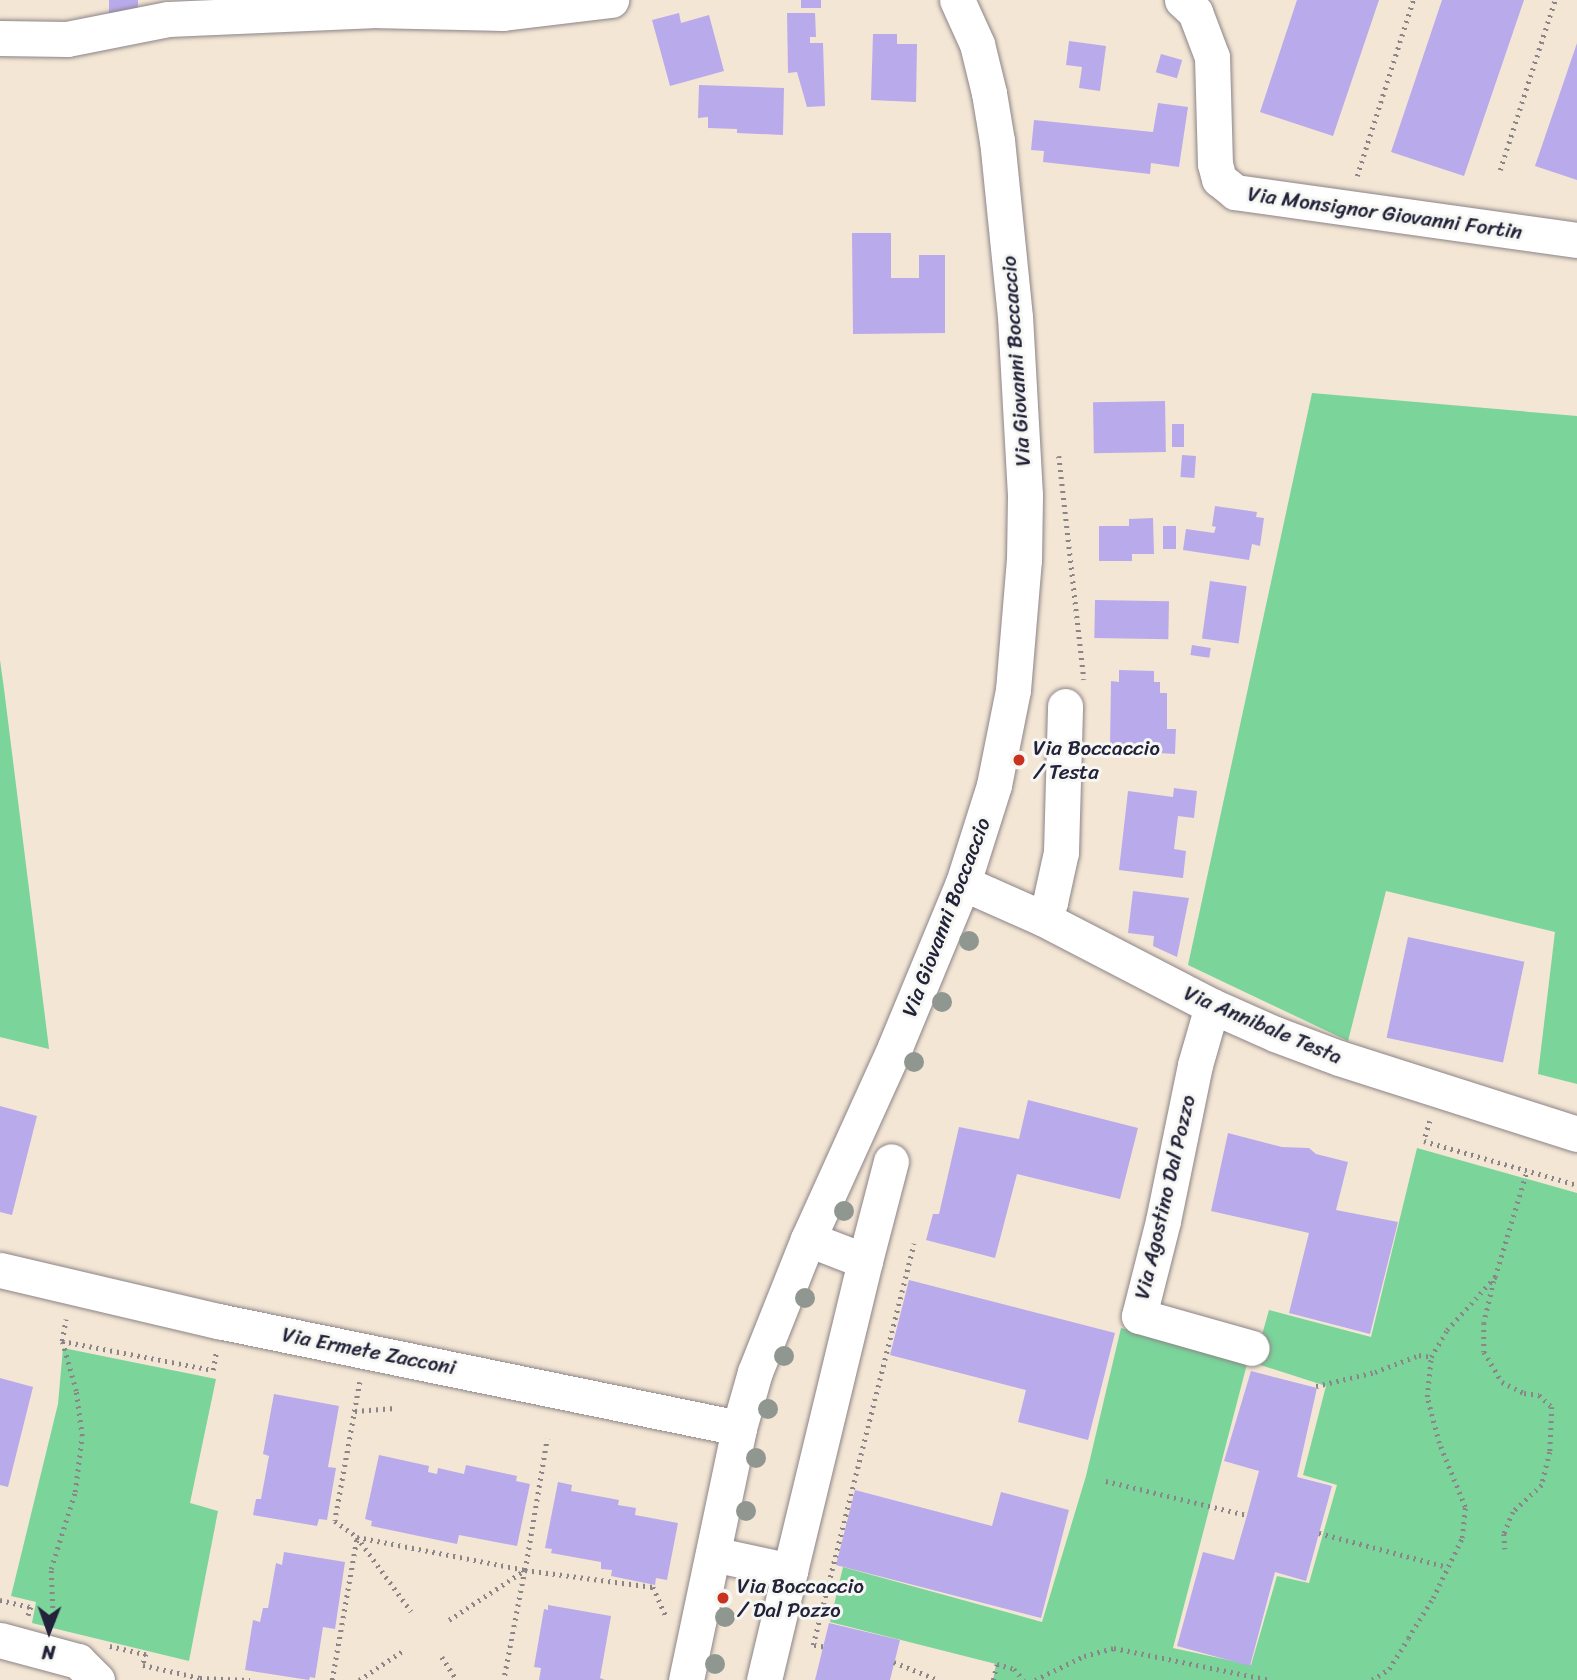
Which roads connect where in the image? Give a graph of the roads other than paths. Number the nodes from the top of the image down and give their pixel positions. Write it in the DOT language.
graph roads {
  1 [pos="611,0"];
  2 [pos="957,0"];
  3 [pos="1182,0"];
  4 [pos="0,38"];
  5 [pos="1577,240"];
  6 [pos="1065,706"];
  7 [pos="963,883"];
  8 [pos="1042,918"];
  9 [pos="1212,1006"];
  10 [pos="1577,1133"];
  11 [pos="891,1161"];
  12 [pos="808,1239"];
  13 [pos="865,1261"];
  14 [pos="0,1270"];
  15 [pos="1252,1348"];
  16 [pos="739,1428"];
  17 [pos="713,1554"];
  18 [pos="790,1571"];
  19 [pos="13,1633"];
  20 [pos="100,1667"];
  21 [pos="686,1680"];
  22 [pos="764,1680"];
  1 -- 4 [label="street"];
  2 -- 7 [label="street, Via Giovanni Boccaccio"];
  3 -- 5 [label="street, Via Monsignor Giovanni Fortin"];
  6 -- 8 [label="street"];
  7 -- 8 [label="street, Via Annibale Testa"];
  7 -- 12 [label="street, Via Giovanni Boccaccio"];
  8 -- 9 [label="street, Via Annibale Testa"];
  9 -- 10 [label="street, Via Annibale Testa"];
  9 -- 15 [label="street, Via Agostino Dal Pozzo"];
  11 -- 13 [label="street"];
  12 -- 13 [label="street"];
  12 -- 16 [label="street, Via Giovanni Boccaccio"];
  13 -- 18 [label="street"];
  14 -- 16 [label="street, Via Ermete Zacconi"];
  16 -- 17 [label="street, Via Giovanni Boccaccio"];
  17 -- 18 [label="street"];
  17 -- 21 [label="street, Via Giovanni Boccaccio"];
  18 -- 22 [label="street"];
  19 -- 20 [label="street"];
}
